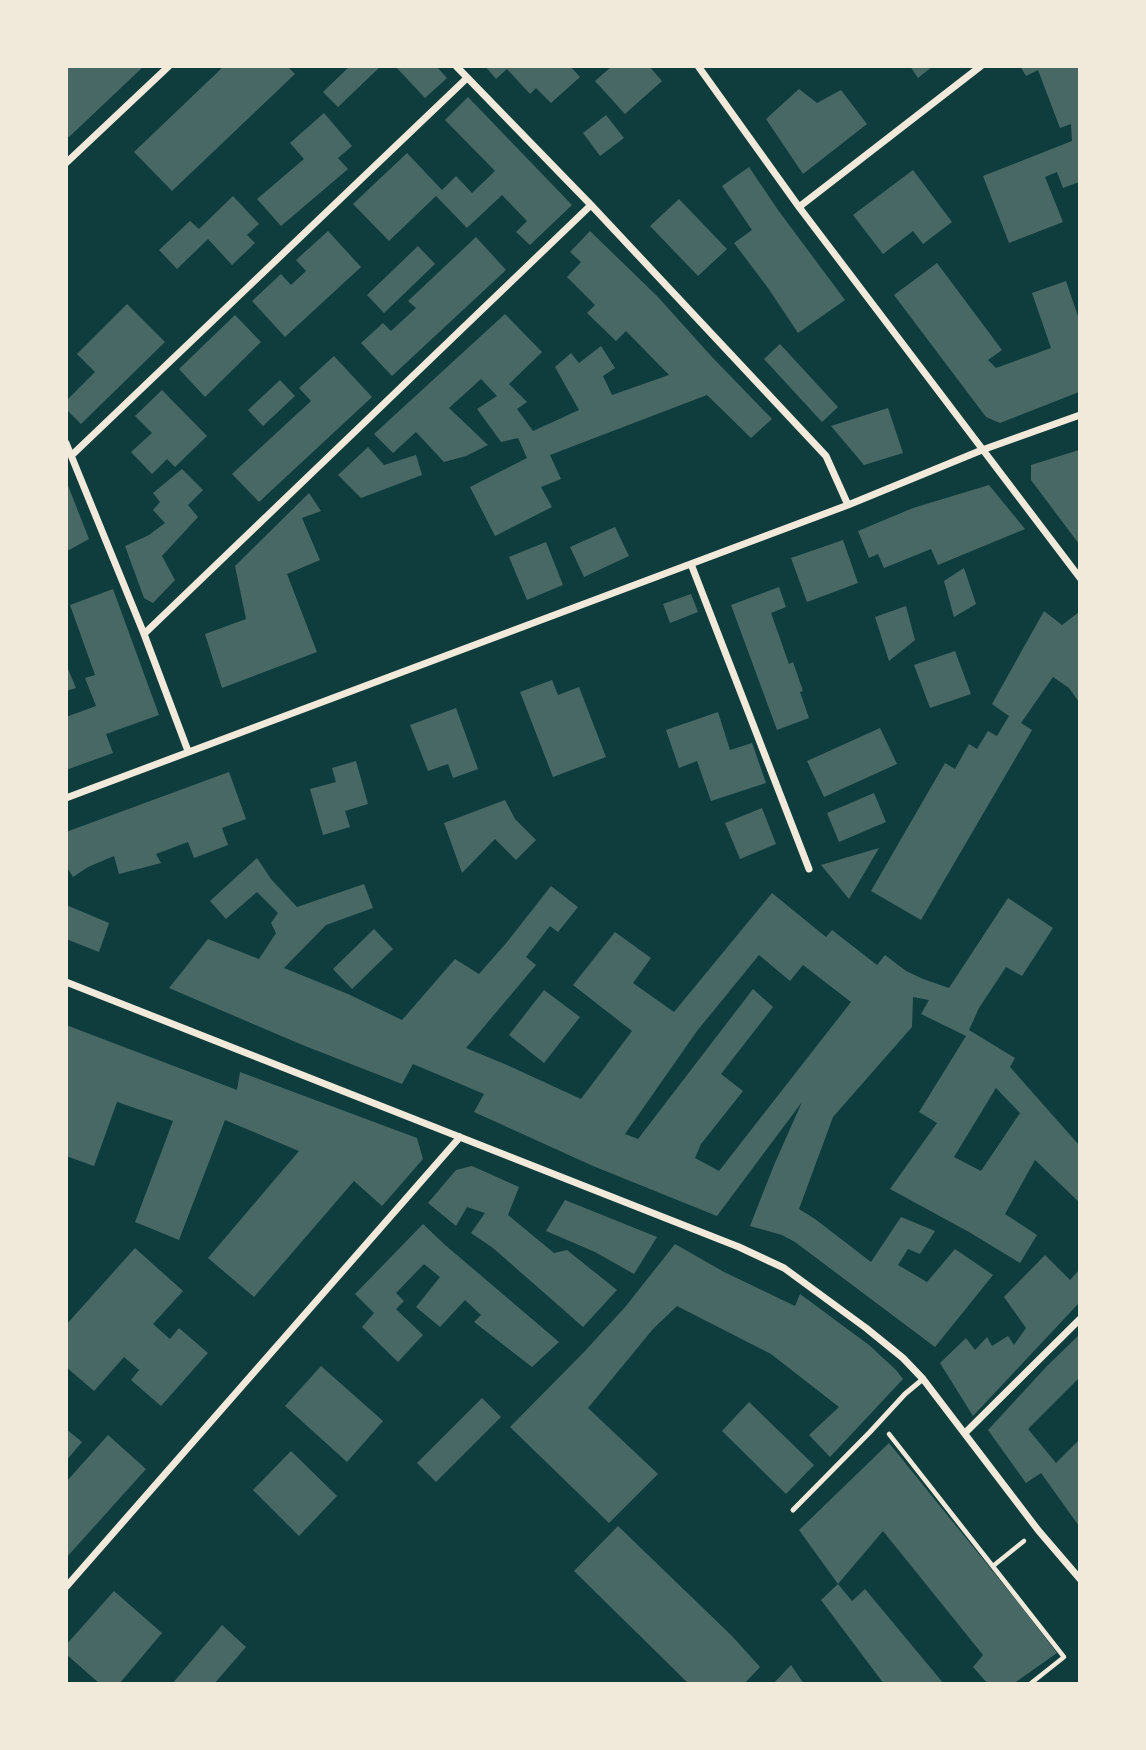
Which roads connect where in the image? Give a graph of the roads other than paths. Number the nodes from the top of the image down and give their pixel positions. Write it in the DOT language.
graph roads {
  1 [pos="169,66"];
  2 [pos="456,66"];
  3 [pos="698,66"];
  4 [pos="981,66"];
  5 [pos="467,78"];
  6 [pos="66,163"];
  7 [pos="591,205"];
  8 [pos="799,206"];
  9 [pos="1080,415"];
  10 [pos="66,443"];
  11 [pos="982,450"];
  12 [pos="72,455"];
  13 [pos="848,505"];
  14 [pos="691,564"];
  15 [pos="1080,578"];
  16 [pos="144,634"];
  17 [pos="188,751"];
  18 [pos="66,798"];
  19 [pos="808,869"];
  20 [pos="66,982"];
  21 [pos="460,1137"];
  22 [pos="1080,1319"];
  23 [pos="923,1379"];
  24 [pos="965,1433"];
  25 [pos="793,1510"];
  26 [pos="1080,1579"];
  27 [pos="66,1587"];
  1 -- 6 [label="street"];
  2 -- 5 [label="street"];
  3 -- 8 [label="street"];
  4 -- 8 [label="street"];
  5 -- 7 [label="street"];
  5 -- 12 [label="street"];
  7 -- 13 [label="street"];
  7 -- 16 [label="street"];
  8 -- 11 [label="street"];
  9 -- 11 [label="street"];
  10 -- 12 [label="street"];
  11 -- 13 [label="street"];
  11 -- 15 [label="street"];
  12 -- 16 [label="street"];
  13 -- 14 [label="street"];
  14 -- 17 [label="street"];
  14 -- 19 [label="street"];
  16 -- 17 [label="street"];
  17 -- 18 [label="street"];
  20 -- 21 [label="street"];
  21 -- 23 [label="street"];
  21 -- 27 [label="street"];
  22 -- 24 [label="street"];
  23 -- 24 [label="street"];
  23 -- 25 [label="lane"];
  24 -- 26 [label="street"];
}
